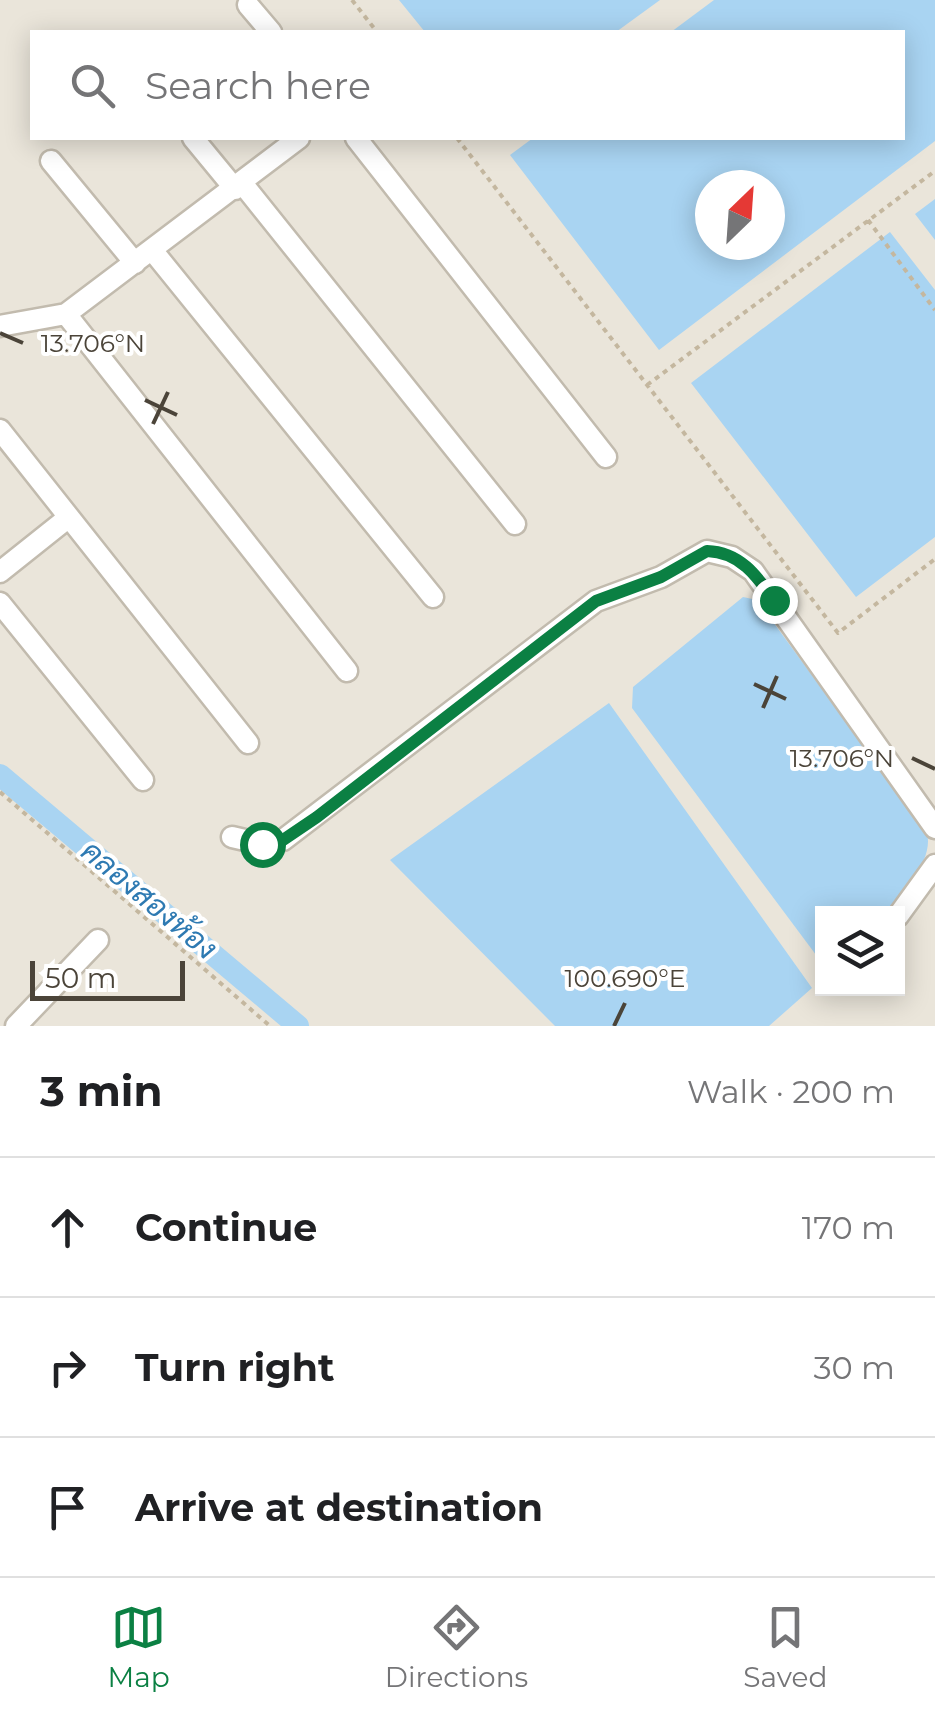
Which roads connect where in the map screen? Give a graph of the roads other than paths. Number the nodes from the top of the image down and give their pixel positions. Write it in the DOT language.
graph roads {
  1 [pos="248,5"];
  2 [pos="269,30"];
  3 [pos="194,140"];
  4 [pos="297,140"];
  5 [pos="358,140"];
  6 [pos="51,161"];
  7 [pos="238,186"];
  8 [pos="144,257"];
  9 [pos="0,304"];
  10 [pos="66,314"];
  11 [pos="7,324"];
  12 [pos="0,430"];
  13 [pos="606,456"];
  14 [pos="69,517"];
  15 [pos="515,524"];
  16 [pos="0,572"];
  17 [pos="433,597"];
  18 [pos="0,603"];
  19 [pos="348,671"];
  20 [pos="248,743"];
  21 [pos="143,780"];
  22 [pos="935,828"];
  23 [pos="232,837"];
  24 [pos="935,865"];
  25 [pos="905,906"];
  26 [pos="98,940"];
  27 [pos="16,1026"];
  1 -- 2 [label="street"];
  3 -- 7 [label="street"];
  4 -- 7 [label="street"];
  5 -- 13 [label="street"];
  6 -- 8 [label="street"];
  7 -- 8 [label="street"];
  7 -- 15 [label="street"];
  8 -- 10 [label="street"];
  8 -- 17 [label="street"];
  9 -- 11 [label="street"];
  10 -- 11 [label="street"];
  10 -- 19 [label="street"];
  12 -- 14 [label="street"];
  14 -- 16 [label="street"];
  14 -- 20 [label="street"];
  18 -- 21 [label="street"];
  22 -- 23 [label="street"];
  24 -- 25 [label="street"];
  26 -- 27 [label="street"];
}
